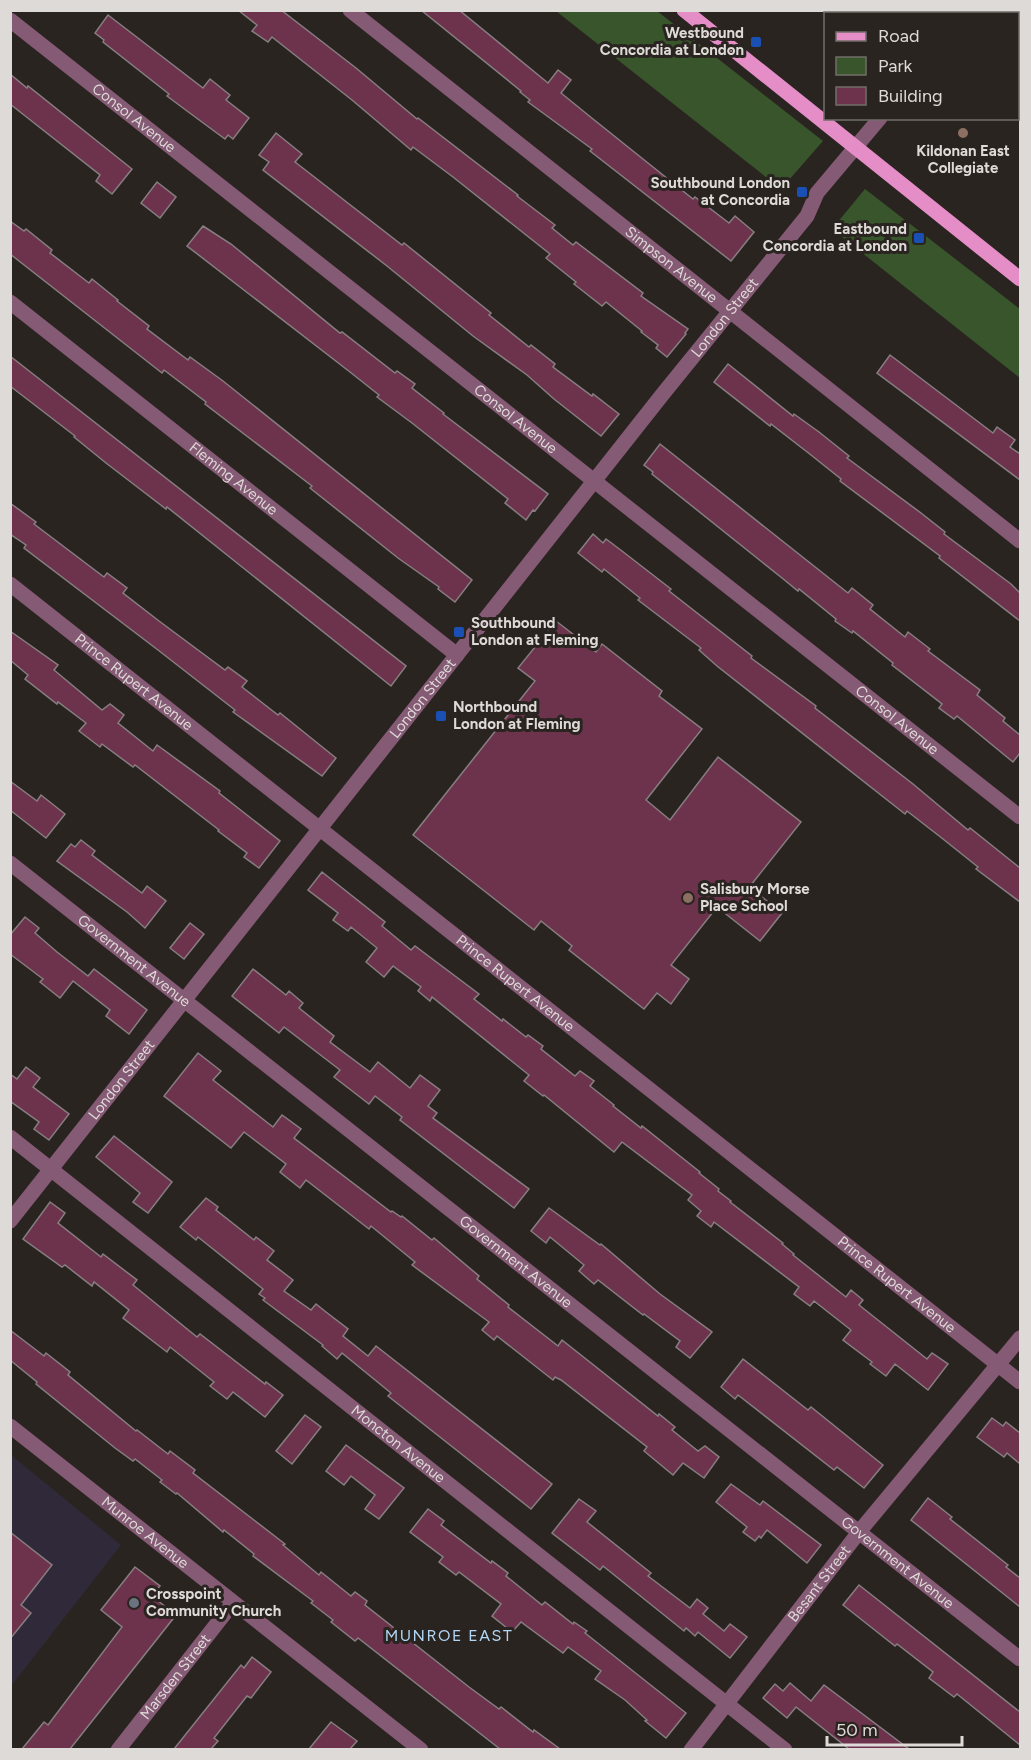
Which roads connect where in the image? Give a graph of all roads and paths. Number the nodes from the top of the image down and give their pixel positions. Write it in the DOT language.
graph roads {
  1 [pos="350,10"];
  2 [pos="684,10"];
  3 [pos="10,20"];
  4 [pos="878,120"];
  5 [pos="854,148"];
  6 [pos="1020,279"];
  7 [pos="10,302"];
  8 [pos="730,311"];
  9 [pos="594,481"];
  10 [pos="1020,541"];
  11 [pos="10,584"];
  12 [pos="457,655"];
  13 [pos="1020,818"];
  14 [pos="320,828"];
  15 [pos="10,863"];
  16 [pos="185,1000"];
  17 [pos="10,1137"];
  18 [pos="50,1170"];
  19 [pos="10,1221"];
  20 [pos="1020,1338"];
  21 [pos="999,1365"];
  22 [pos="1020,1382"];
  23 [pos="10,1426"];
  24 [pos="860,1532"];
  25 [pos="233,1603"];
  26 [pos="1020,1659"];
  27 [pos="727,1704"];
  28 [pos="411,1746"];
  29 [pos="118,1749"];
  30 [pos="691,1749"];
  31 [pos="785,1749"];
  1 -- 8 [label="street, Simpson Avenue"];
  2 -- 5 [label="main road"];
  3 -- 9 [label="street, Consol Avenue"];
  4 -- 5 [label="street, London Street"];
  5 -- 6 [label="main road"];
  5 -- 8 [label="street, London Street"];
  7 -- 12 [label="street, Fleming Avenue"];
  8 -- 9 [label="street, London Street"];
  8 -- 10 [label="street, Simpson Avenue"];
  9 -- 12 [label="street, London Street"];
  9 -- 13 [label="street, Consol Avenue"];
  11 -- 14 [label="street, Prince Rupert Avenue"];
  12 -- 14 [label="street, London Street"];
  14 -- 16 [label="street, London Street"];
  14 -- 21 [label="street, Prince Rupert Avenue"];
  15 -- 16 [label="street, Government Avenue"];
  16 -- 18 [label="street, London Street"];
  16 -- 24 [label="street, Government Avenue"];
  17 -- 18 [label="street, Moncton Avenue"];
  18 -- 19 [label="street, London Street"];
  18 -- 27 [label="street, Moncton Avenue"];
  20 -- 21 [label="street, Besant Street"];
  21 -- 22 [label="street, Prince Rupert Avenue"];
  21 -- 24 [label="street, Besant Street"];
  23 -- 25 [label="street, Munroe Avenue"];
  24 -- 26 [label="street, Government Avenue"];
  24 -- 27 [label="street, Besant Street"];
  25 -- 28 [label="street, Munroe Avenue"];
  25 -- 29 [label="street, Marsden Street"];
  27 -- 30 [label="street, Besant Street"];
  27 -- 31 [label="street, Moncton Avenue"];
}
